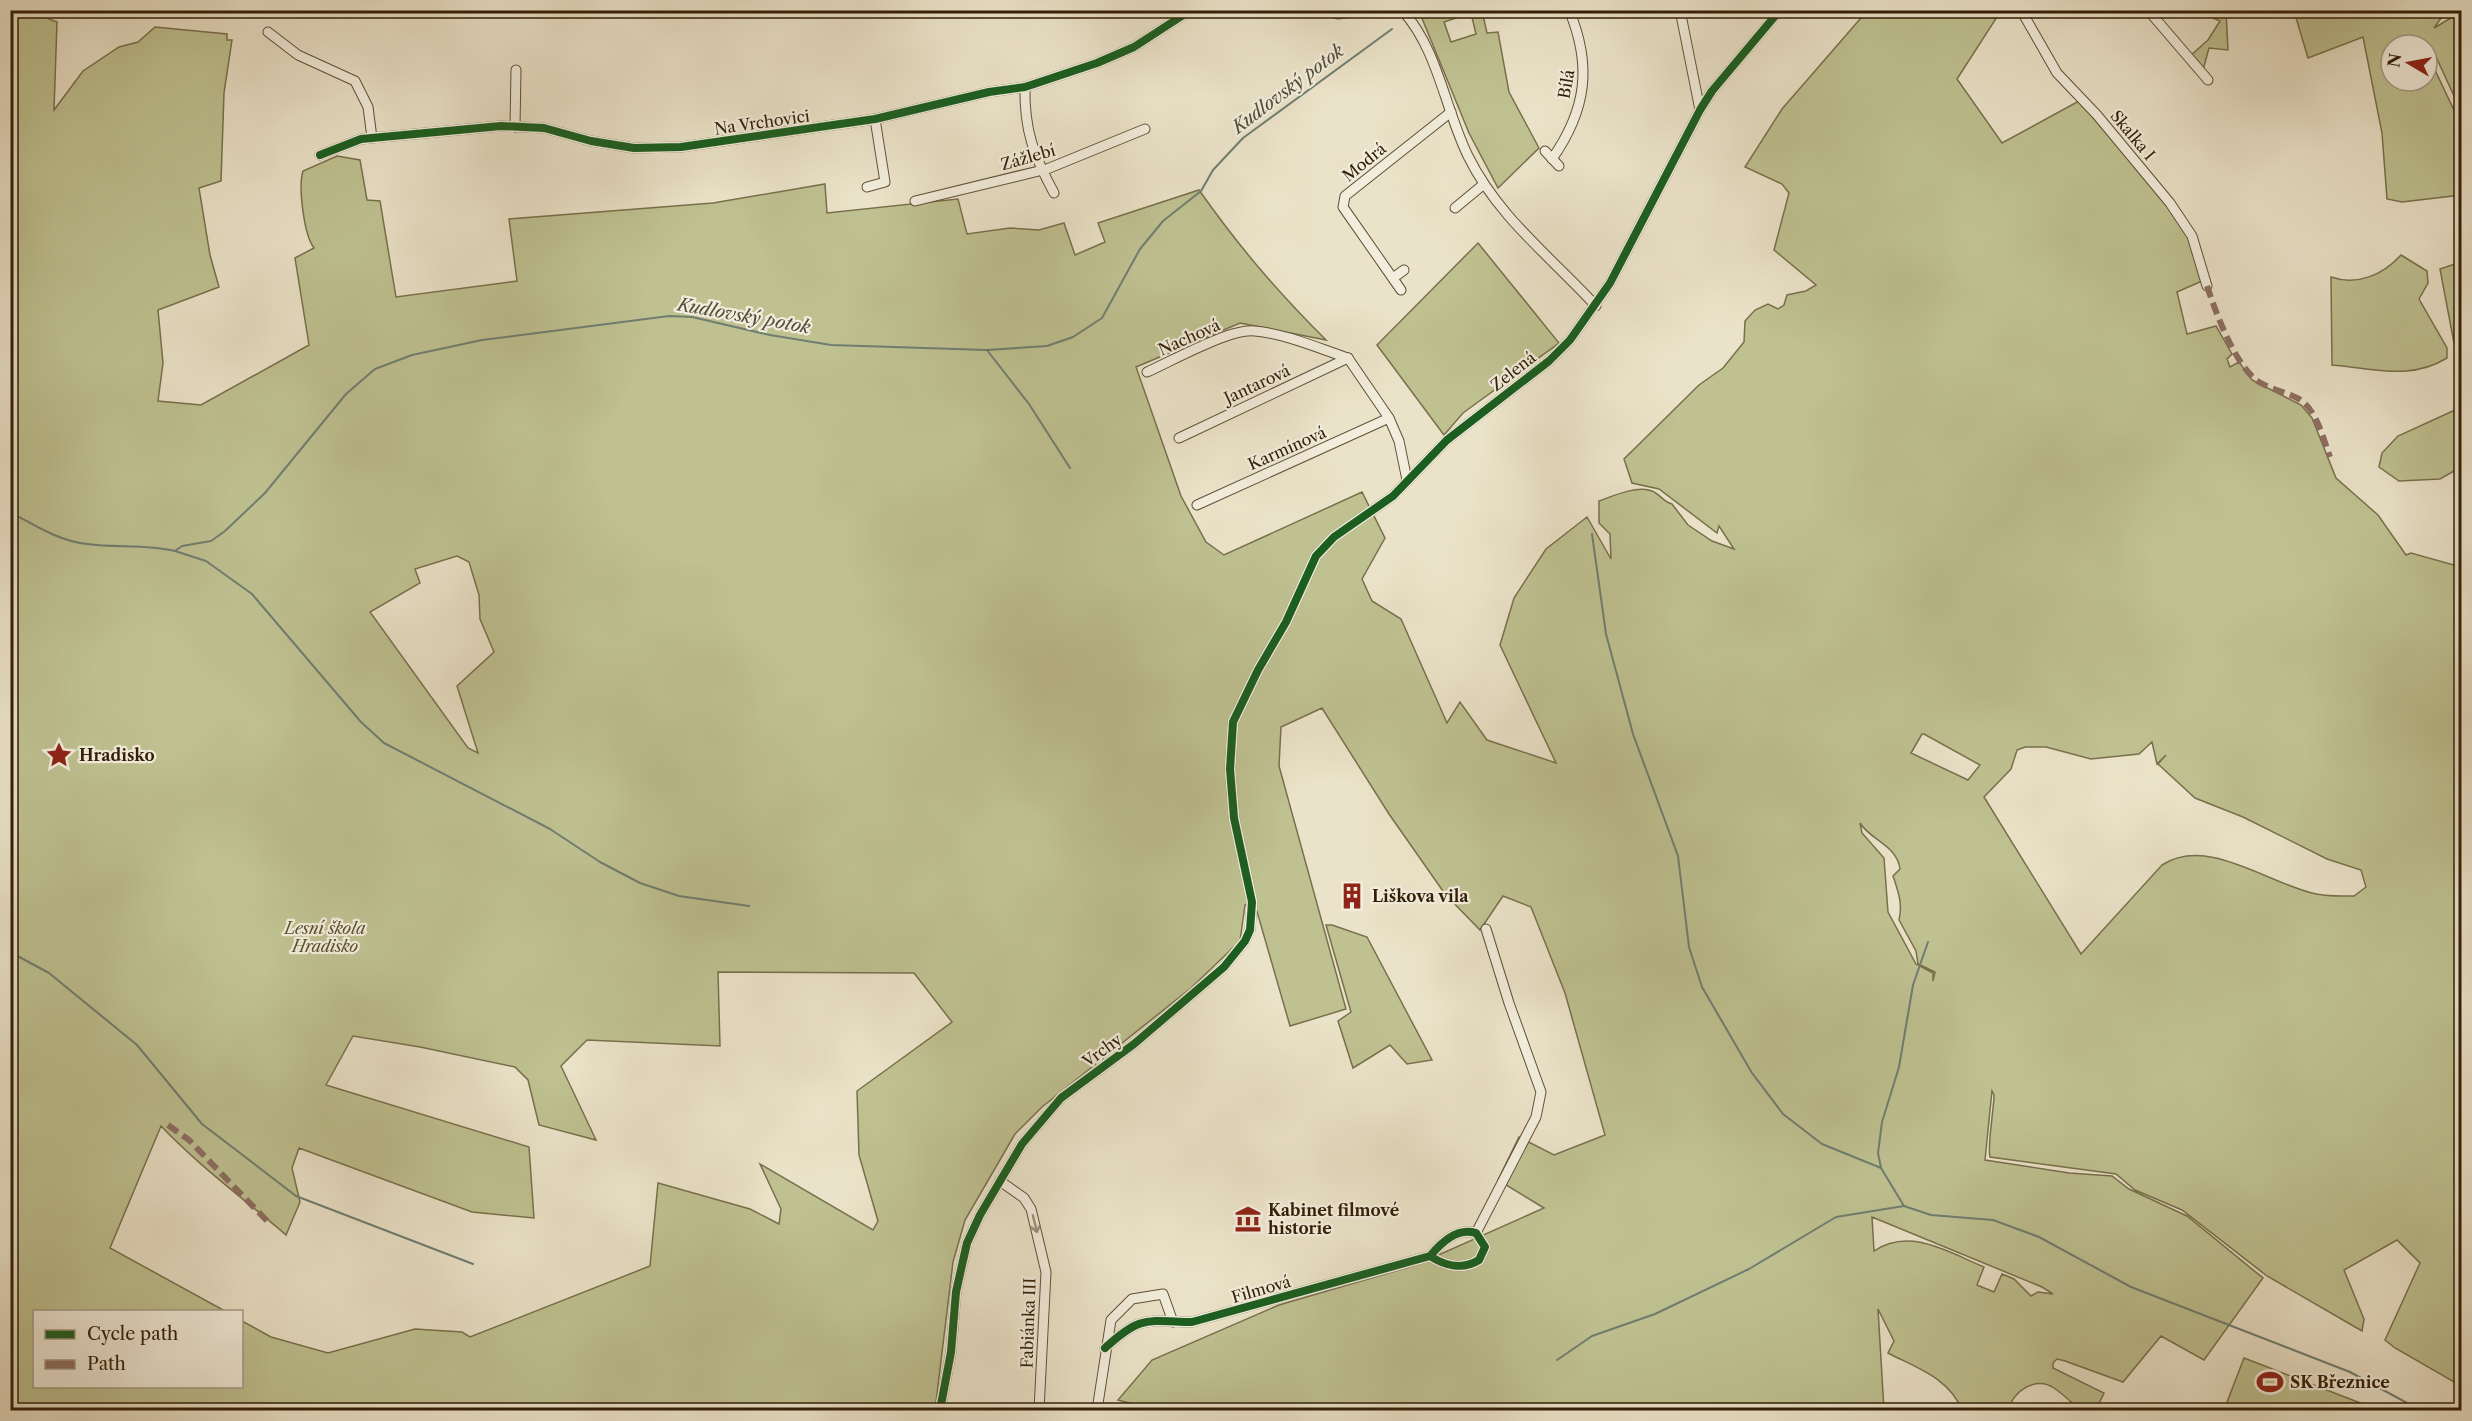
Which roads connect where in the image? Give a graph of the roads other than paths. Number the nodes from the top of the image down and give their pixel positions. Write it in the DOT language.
graph roads {
  1 [pos="556,10"];
  2 [pos="1191,10"];
  3 [pos="1323,10"];
  4 [pos="1364,10"];
  5 [pos="1398,10"];
  6 [pos="1569,10"];
  7 [pos="1680,10"];
  8 [pos="1780,10"];
  9 [pos="2021,10"];
  10 [pos="2148,10"];
  11 [pos="482,11"];
  12 [pos="268,32"];
  13 [pos="516,70"];
  14 [pos="2208,80"];
  15 [pos="1025,87"];
  16 [pos="1700,110"];
  17 [pos="1451,112"];
  18 [pos="875,119"];
  19 [pos="515,127"];
  20 [pos="1145,129"];
  21 [pos="372,138"];
  22 [pos="320,156"];
  23 [pos="1559,166"];
  24 [pos="1042,170"];
  25 [pos="1484,184"];
  26 [pos="867,187"];
  27 [pos="1054,193"];
  28 [pos="915,201"];
  29 [pos="1455,208"];
  30 [pos="1404,270"];
  31 [pos="1393,278"];
  32 [pos="2207,286"];
  33 [pos="1401,290"];
  34 [pos="1596,306"];
  35 [pos="1348,358"];
  36 [pos="1147,372"];
  37 [pos="1389,418"];
  38 [pos="1179,438"];
  39 [pos="1407,480"];
  40 [pos="1197,504"];
  41 [pos="1233,722"];
  42 [pos="1486,929"];
  43 [pos="1000,1181"];
  44 [pos="1476,1233"];
  45 [pos="1430,1256"];
  46 [pos="1173,1322"];
  47 [pos="1105,1348"];
  48 [pos="940,1410"];
  49 [pos="1039,1410"];
  50 [pos="1096,1410"];
  1 -- 11 [label="street"];
  2 -- 15 [label="street, Na Vrchovici"];
  3 -- 4 [label="street"];
  5 -- 17 [label="street"];
  6 -- 23 [label="street, Bílá"];
  7 -- 16 [label="street"];
  8 -- 16 [label="street, Zelená"];
  9 -- 32 [label="street, Skalka I"];
  10 -- 14 [label="street"];
  12 -- 21 [label="street"];
  13 -- 19 [label="street"];
  15 -- 18 [label="street, Na Vrchovici"];
  15 -- 24 [label="street"];
  16 -- 34 [label="street, Zelená"];
  17 -- 25 [label="street"];
  17 -- 31 [label="street, Modrá"];
  18 -- 19 [label="street, Na Vrchovici"];
  18 -- 26 [label="street"];
  19 -- 21 [label="street, Na Vrchovici"];
  20 -- 24 [label="street, Zážlebí"];
  21 -- 22 [label="street, Na Vrchovici"];
  24 -- 27 [label="street"];
  24 -- 28 [label="street, Zážlebí"];
  25 -- 29 [label="street"];
  25 -- 34 [label="street"];
  30 -- 31 [label="street"];
  31 -- 33 [label="street, Modrá"];
  34 -- 39 [label="street, Zelená"];
  35 -- 36 [label="street, Nachová"];
  35 -- 37 [label="street"];
  35 -- 38 [label="street, Jantarová"];
  37 -- 39 [label="street"];
  37 -- 40 [label="street, Karmínová"];
  39 -- 41 [label="street, Zelená"];
  41 -- 43 [label="street, Vrchy"];
  42 -- 44 [label="street"];
  43 -- 48 [label="street, Vrchy"];
  43 -- 49 [label="street, Fabiánka III, one-way"];
  44 -- 45 [label="street, Filmová"];
  44 -- 45 [label="street"];
  45 -- 46 [label="street, Filmová"];
  46 -- 47 [label="street, Filmová"];
  46 -- 47 [label="street"];
  47 -- 50 [label="street"];
}
